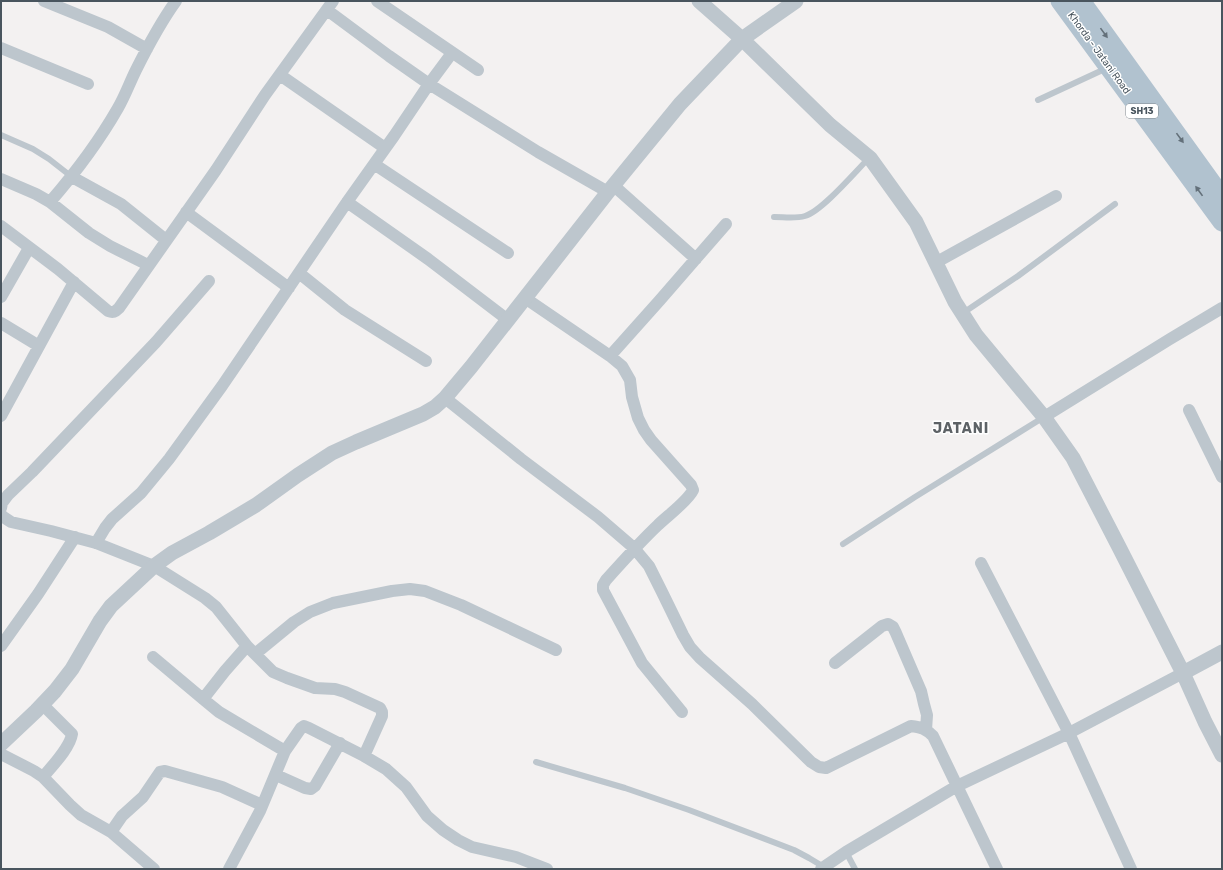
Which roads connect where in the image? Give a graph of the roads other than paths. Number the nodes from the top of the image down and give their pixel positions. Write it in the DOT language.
graph roads {
  1 [pos="44,1"];
  2 [pos="176,1"];
  3 [pos="377,1"];
  4 [pos="699,1"];
  5 [pos="796,1"];
  6 [pos="1060,1"];
  7 [pos="1081,1"];
  8 [pos="330,6"];
  9 [pos="742,39"];
  10 [pos="1,48"];
  11 [pos="147,49"];
  12 [pos="452,53"];
  13 [pos="1110,67"];
  14 [pos="478,70"];
  15 [pos="280,75"];
  16 [pos="88,84"];
  17 [pos="429,84"];
  18 [pos="1038,100"];
  19 [pos="1,135"];
  20 [pos="385,148"];
  21 [pos="870,158"];
  22 [pos="374,164"];
  23 [pos="72,176"];
  24 [pos="1,179"];
  25 [pos="611,189"];
  26 [pos="1056,196"];
  27 [pos="1222,197"];
  28 [pos="50,202"];
  29 [pos="347,202"];
  30 [pos="1115,204"];
  31 [pos="186,212"];
  32 [pos="774,217"];
  33 [pos="1222,222"];
  34 [pos="726,224"];
  35 [pos="1,226"];
  36 [pos="166,240"];
  37 [pos="29,248"];
  38 [pos="508,253"];
  39 [pos="696,259"];
  40 [pos="935,262"];
  41 [pos="148,266"];
  42 [pos="299,274"];
  43 [pos="209,281"];
  44 [pos="74,282"];
  45 [pos="289,288"];
  46 [pos="1,297"];
  47 [pos="525,298"];
  48 [pos="1222,308"];
  49 [pos="962,313"];
  50 [pos="508,320"];
  51 [pos="1,323"];
  52 [pos="39,346"];
  53 [pos="610,356"];
  54 [pos="426,361"];
  55 [pos="445,398"];
  56 [pos="1189,410"];
  57 [pos="1,416"];
  58 [pos="1044,417"];
  59 [pos="1222,477"];
  60 [pos="1,514"];
  61 [pos="75,537"];
  62 [pos="96,543"];
  63 [pos="843,544"];
  64 [pos="634,548"];
  65 [pos="981,563"];
  66 [pos="154,566"];
  67 [pos="1,646"];
  68 [pos="251,650"];
  69 [pos="556,650"];
  70 [pos="1222,652"];
  71 [pos="153,656"];
  72 [pos="835,663"];
  73 [pos="1183,673"];
  74 [pos="203,699"];
  75 [pos="42,704"];
  76 [pos="682,712"];
  77 [pos="926,730"];
  78 [pos="1069,733"];
  79 [pos="340,743"];
  80 [pos="1,744"];
  81 [pos="285,751"];
  82 [pos="1,754"];
  83 [pos="1222,755"];
  84 [pos="364,756"];
  85 [pos="536,762"];
  86 [pos="276,775"];
  87 [pos="43,777"];
  88 [pos="957,786"];
  89 [pos="262,805"];
  90 [pos="110,832"];
  91 [pos="846,852"];
  92 [pos="822,868"];
  93 [pos="154,869"];
  94 [pos="229,869"];
  95 [pos="546,869"];
  96 [pos="855,869"];
  97 [pos="997,869"];
  98 [pos="1131,869"];
  1 -- 11 [label="street"];
  2 -- 11 [label="street"];
  3 -- 12 [label="street"];
  4 -- 9 [label="street"];
  5 -- 9 [label="street"];
  6 -- 13 [label="main road, Khorda - Jatani Road / SH13"];
  7 -- 27 [label="main road, Khorda - Jatani Road / SH13, one-way"];
  8 -- 15 [label="street"];
  8 -- 17 [label="street"];
  9 -- 21 [label="street"];
  9 -- 25 [label="street"];
  10 -- 16 [label="street"];
  11 -- 23 [label="street"];
  12 -- 14 [label="street"];
  12 -- 17 [label="street"];
  13 -- 18 [label="lane"];
  33 -- 13 [label="main road, Khorda - Jatani Road / SH13, one-way"];
  15 -- 20 [label="street"];
  15 -- 31 [label="street"];
  17 -- 20 [label="street"];
  17 -- 25 [label="street"];
  19 -- 23 [label="lane"];
  20 -- 22 [label="street"];
  21 -- 32 [label="lane"];
  21 -- 40 [label="street"];
  22 -- 29 [label="street"];
  22 -- 38 [label="street"];
  23 -- 28 [label="street"];
  23 -- 36 [label="street"];
  24 -- 28 [label="street"];
  25 -- 39 [label="street"];
  25 -- 47 [label="street"];
  26 -- 40 [label="street"];
  28 -- 41 [label="street"];
  29 -- 42 [label="street"];
  29 -- 50 [label="street"];
  30 -- 49 [label="lane"];
  31 -- 36 [label="street"];
  31 -- 45 [label="street"];
  34 -- 39 [label="street"];
  35 -- 37 [label="street"];
  36 -- 41 [label="street"];
  37 -- 44 [label="street"];
  37 -- 46 [label="street"];
  39 -- 53 [label="street"];
  40 -- 49 [label="street"];
  41 -- 44 [label="street"];
  42 -- 45 [label="street"];
  42 -- 54 [label="street"];
  43 -- 60 [label="street"];
  44 -- 52 [label="street"];
  45 -- 62 [label="street"];
  47 -- 50 [label="street"];
  47 -- 53 [label="street"];
  48 -- 58 [label="street"];
  49 -- 58 [label="street"];
  50 -- 55 [label="street"];
  51 -- 52 [label="street"];
  52 -- 57 [label="street"];
  53 -- 64 [label="street"];
  55 -- 64 [label="street"];
  55 -- 66 [label="street"];
  56 -- 59 [label="street"];
  58 -- 63 [label="lane"];
  58 -- 73 [label="street"];
  60 -- 61 [label="street"];
  61 -- 62 [label="street"];
  61 -- 67 [label="street"];
  62 -- 66 [label="street"];
  64 -- 76 [label="street"];
  64 -- 77 [label="street"];
  65 -- 78 [label="street"];
  66 -- 68 [label="street"];
  66 -- 75 [label="street"];
  68 -- 69 [label="street"];
  68 -- 74 [label="street"];
  68 -- 84 [label="street"];
  70 -- 73 [label="street"];
  71 -- 74 [label="street"];
  72 -- 77 [label="street"];
  73 -- 78 [label="street"];
  73 -- 83 [label="street"];
  74 -- 81 [label="street"];
  75 -- 80 [label="street"];
  75 -- 87 [label="street"];
  77 -- 88 [label="street"];
  78 -- 88 [label="street"];
  78 -- 98 [label="street"];
  79 -- 81 [label="street"];
  79 -- 84 [label="street"];
  79 -- 86 [label="street"];
  81 -- 86 [label="street"];
  82 -- 87 [label="street"];
  84 -- 95 [label="street"];
  85 -- 92 [label="lane"];
  86 -- 89 [label="street"];
  87 -- 90 [label="street"];
  88 -- 91 [label="street"];
  88 -- 97 [label="street"];
  89 -- 90 [label="street"];
  89 -- 94 [label="street"];
  90 -- 93 [label="street"];
  91 -- 92 [label="street"];
  91 -- 96 [label="lane"];
}
